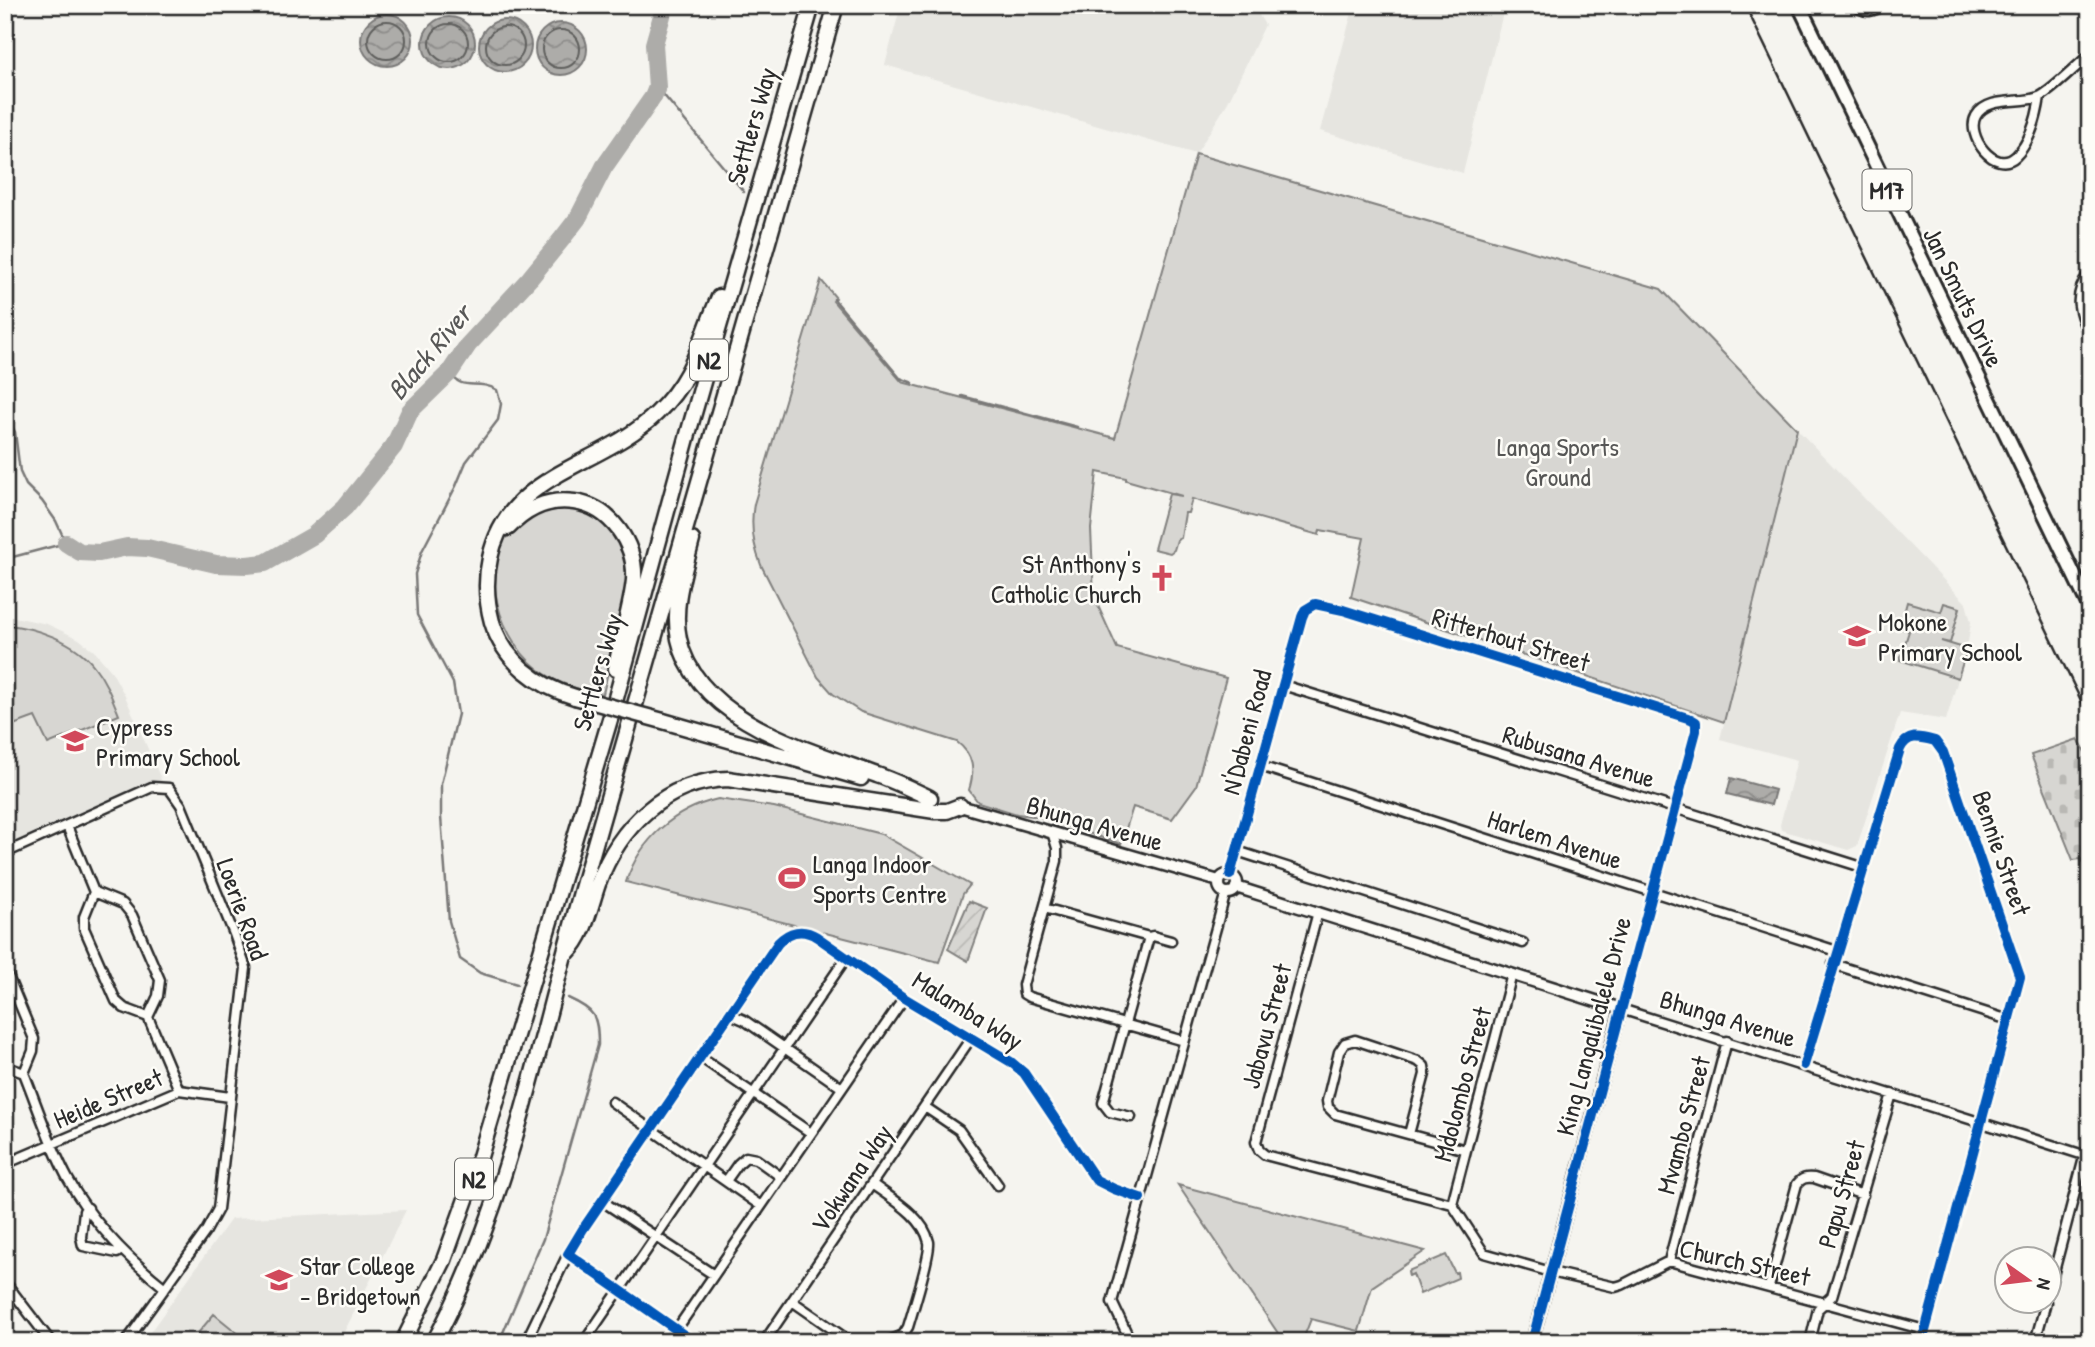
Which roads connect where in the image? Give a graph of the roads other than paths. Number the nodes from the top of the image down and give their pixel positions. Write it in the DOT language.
graph roads {
  1 [pos="812,5"];
  2 [pos="836,5"];
  3 [pos="1799,5"];
  4 [pos="1855,5"];
  5 [pos="1885,5"];
  6 [pos="2090,55"];
  7 [pos="2040,97"];
  8 [pos="743,242"];
  9 [pos="2090,272"];
  10 [pos="2090,337"];
  11 [pos="712,435"];
  12 [pos="492,548"];
  13 [pos="1311,605"];
  14 [pos="2090,608"];
  15 [pos="1283,685"];
  16 [pos="611,716"];
  17 [pos="1696,722"];
  18 [pos="1260,766"];
  19 [pos="930,798"];
  20 [pos="960,806"];
  21 [pos="1675,808"];
  22 [pos="67,826"];
  23 [pos="1052,832"];
  24 [pos="1237,851"];
  25 [pos="5,853"];
  26 [pos="1862,867"];
  27 [pos="1230,875"];
  28 [pos="1219,881"];
  29 [pos="1236,887"];
  30 [pos="94,892"];
  31 [pos="1226,892"];
  32 [pos="1652,892"];
  33 [pos="1044,908"];
  34 [pos="1318,912"];
  35 [pos="1149,937"];
  36 [pos="1171,940"];
  37 [pos="1523,943"];
  38 [pos="1837,951"];
  39 [pos="846,958"];
  40 [pos="561,964"];
  41 [pos="1833,964"];
  42 [pos="5,969"];
  43 [pos="1512,974"];
  44 [pos="904,998"];
  45 [pos="1620,1009"];
  46 [pos="730,1014"];
  47 [pos="148,1017"];
  48 [pos="2010,1020"];
  49 [pos="1125,1024"];
  50 [pos="971,1038"];
  51 [pos="1184,1041"];
  52 [pos="1727,1041"];
  53 [pos="784,1047"];
  54 [pos="700,1057"];
  55 [pos="1804,1065"];
  56 [pos="5,1066"];
  57 [pos="24,1073"];
  58 [pos="842,1088"];
  59 [pos="179,1090"];
  60 [pos="752,1094"];
  61 [pos="1892,1094"];
  62 [pos="230,1097"];
  63 [pos="612,1102"];
  64 [pos="925,1107"];
  65 [pos="1130,1118"];
  66 [pos="1982,1121"];
  67 [pos="651,1129"];
  68 [pos="811,1133"];
  69 [pos="1409,1134"];
  70 [pos="52,1144"];
  71 [pos="1466,1150"];
  72 [pos="2087,1156"];
  73 [pos="5,1164"];
  74 [pos="704,1166"];
  75 [pos="781,1177"];
  76 [pos="726,1181"];
  77 [pos="872,1184"];
  78 [pos="998,1185"];
  79 [pos="1863,1195"];
  80 [pos="1140,1198"];
  81 [pos="602,1200"];
  82 [pos="1452,1204"];
  83 [pos="761,1206"];
  84 [pos="88,1208"];
  85 [pos="656,1236"];
  86 [pos="2061,1246"];
  87 [pos="121,1250"];
  88 [pos="568,1254"];
  89 [pos="1669,1261"];
  90 [pos="1551,1272"];
  91 [pos="714,1275"];
  92 [pos="5,1282"];
  93 [pos="1769,1287"];
  94 [pos="165,1289"];
  95 [pos="619,1289"];
  96 [pos="9,1294"];
  97 [pos="792,1301"];
  98 [pos="1825,1303"];
  99 [pos="2042,1316"];
  100 [pos="676,1330"];
  101 [pos="1925,1330"];
  102 [pos="527,1339"];
  103 [pos="845,1340"];
  104 [pos="51,1342"];
  105 [pos="126,1342"];
  106 [pos="403,1342"];
  107 [pos="434,1342"];
  108 [pos="584,1342"];
  109 [pos="668,1342"];
  110 [pos="694,1342"];
  111 [pos="764,1342"];
  112 [pos="887,1342"];
  113 [pos="1131,1342"];
  114 [pos="1532,1342"];
  115 [pos="1810,1342"];
  116 [pos="1922,1342"];
  117 [pos="2035,1342"];
  1 -- 8 [label="highway, Settlers Way / N2"];
  2 -- 11 [label="highway, Settlers Way / N2"];
  3 -- 14 [label="main road, Jan Smuts Drive / M17"];
  4 -- 5 [label="street"];
  6 -- 7 [label="street"];
  7 -- 7 [label="street"];
  8 -- 12 [label="highway"];
  8 -- 16 [label="highway, Settlers Way / N2"];
  9 -- 10 [label="street"];
  11 -- 19 [label="highway"];
  11 -- 40 [label="highway, Settlers Way / N2"];
  12 -- 16 [label="highway"];
  12 -- 19 [label="highway, bridge"];
  13 -- 15 [label="street, N'Dabeni Road"];
  13 -- 17 [label="street, Ritterhout Street"];
  15 -- 18 [label="street, N'Dabeni Road"];
  15 -- 21 [label="street, Rubusana Avenue"];
  16 -- 106 [label="highway, Settlers Way / N2"];
  17 -- 21 [label="street, King Langalibalele Drive"];
  18 -- 24 [label="street, N'Dabeni Road"];
  18 -- 32 [label="street, Harlem Avenue"];
  19 -- 20 [label="highway"];
  20 -- 23 [label="street, Bhunga Avenue"];
  20 -- 40 [label="highway"];
  21 -- 26 [label="street, Rubusana Avenue"];
  21 -- 32 [label="street, King Langalibalele Drive"];
  22 -- 25 [label="street"];
  22 -- 30 [label="street"];
  22 -- 62 [label="street, Loerie Road"];
  23 -- 28 [label="street, Bhunga Avenue"];
  23 -- 33 [label="street"];
  24 -- 27 [label="street, N'Dabeni Road"];
  24 -- 37 [label="street"];
  26 -- 38 [label="street, Bennie Street"];
  26 -- 48 [label="street, Bennie Street"];
  27 -- 28 [label="street"];
  27 -- 29 [label="street"];
  28 -- 31 [label="street"];
  29 -- 31 [label="street"];
  29 -- 34 [label="street, Bhunga Avenue"];
  30 -- 47 [label="street"];
  30 -- 47 [label="street"];
  31 -- 51 [label="street"];
  32 -- 38 [label="street, Harlem Avenue"];
  32 -- 45 [label="street, King Langalibalele Drive"];
  33 -- 35 [label="street"];
  33 -- 49 [label="street"];
  34 -- 43 [label="street, Bhunga Avenue"];
  34 -- 82 [label="street, Jabavu Street"];
  35 -- 36 [label="street"];
  35 -- 49 [label="street"];
  38 -- 41 [label="street, Bennie Street"];
  39 -- 44 [label="street, Malamba Way"];
  39 -- 46 [label="street, Malamba Way"];
  39 -- 53 [label="street"];
  40 -- 107 [label="highway, Settlers Way / N2"];
  41 -- 48 [label="street"];
  41 -- 55 [label="street, Bennie Street"];
  42 -- 57 [label="street"];
  43 -- 45 [label="street, Bhunga Avenue"];
  43 -- 71 [label="street, Mdolombo Street"];
  44 -- 50 [label="street, Malamba Way"];
  44 -- 58 [label="street, Malamba Way"];
  45 -- 52 [label="street, Bhunga Avenue"];
  45 -- 90 [label="street, King Langalibalele Drive"];
  46 -- 53 [label="street"];
  46 -- 54 [label="street"];
  47 -- 59 [label="street"];
  48 -- 66 [label="street, Bennie Street"];
  49 -- 51 [label="street"];
  49 -- 65 [label="street"];
  50 -- 64 [label="street, Vokwana Way"];
  50 -- 80 [label="street, Malamba Way"];
  51 -- 80 [label="street"];
  52 -- 55 [label="street, Bhunga Avenue"];
  52 -- 89 [label="street, Mvambo Street"];
  53 -- 58 [label="street"];
  53 -- 60 [label="street"];
  54 -- 60 [label="street"];
  54 -- 67 [label="street"];
  55 -- 61 [label="street, Bhunga Avenue"];
  56 -- 57 [label="street"];
  57 -- 70 [label="street"];
  58 -- 68 [label="street, Malamba Way"];
  59 -- 62 [label="street, Heide Street"];
  59 -- 70 [label="street, Heide Street"];
  60 -- 68 [label="street"];
  60 -- 74 [label="street"];
  61 -- 66 [label="street, Bhunga Avenue"];
  61 -- 79 [label="street, Papu Street"];
  62 -- 94 [label="street, Loerie Road"];
  63 -- 67 [label="street"];
  64 -- 77 [label="street, Vokwana Way"];
  64 -- 78 [label="street"];
  66 -- 72 [label="street, Bhunga Avenue"];
  66 -- 101 [label="street, Bennie Street"];
  67 -- 74 [label="street"];
  67 -- 81 [label="street"];
  68 -- 75 [label="street, Malamba Way"];
  69 -- 69 [label="street"];
  69 -- 71 [label="street"];
  70 -- 73 [label="street, Heide Street"];
  70 -- 84 [label="street"];
  71 -- 82 [label="street, Mdolombo Street"];
  72 -- 86 [label="street"];
  74 -- 76 [label="street"];
  74 -- 85 [label="street"];
  75 -- 76 [label="street"];
  75 -- 83 [label="street, Malamba Way"];
  76 -- 83 [label="street"];
  77 -- 97 [label="street, Vokwana Way"];
  77 -- 112 [label="street"];
  79 -- 93 [label="street"];
  79 -- 98 [label="street, Papu Street"];
  80 -- 113 [label="street"];
  81 -- 85 [label="street"];
  81 -- 88 [label="street"];
  82 -- 90 [label="street, Church Street"];
  83 -- 91 [label="street, Malamba Way"];
  84 -- 87 [label="street"];
  84 -- 87 [label="street"];
  85 -- 91 [label="street"];
  85 -- 95 [label="street"];
  87 -- 94 [label="street"];
  88 -- 95 [label="street"];
  88 -- 102 [label="street"];
  89 -- 90 [label="street, Church Street"];
  89 -- 93 [label="street, Church Street"];
  90 -- 114 [label="street, King Langalibalele Drive"];
  91 -- 100 [label="street, Malamba Way"];
  92 -- 96 [label="street"];
  93 -- 98 [label="street, Church Street"];
  94 -- 105 [label="street, Loerie Road"];
  95 -- 100 [label="street"];
  95 -- 108 [label="street"];
  96 -- 104 [label="street"];
  97 -- 103 [label="street"];
  97 -- 111 [label="street, Vokwana Way"];
  98 -- 101 [label="street, Church Street"];
  98 -- 115 [label="street, Papu Street"];
  99 -- 117 [label="street"];
  100 -- 109 [label="street, Malamba Way"];
  100 -- 110 [label="street"];
  101 -- 116 [label="street, Bennie Street"];
}
